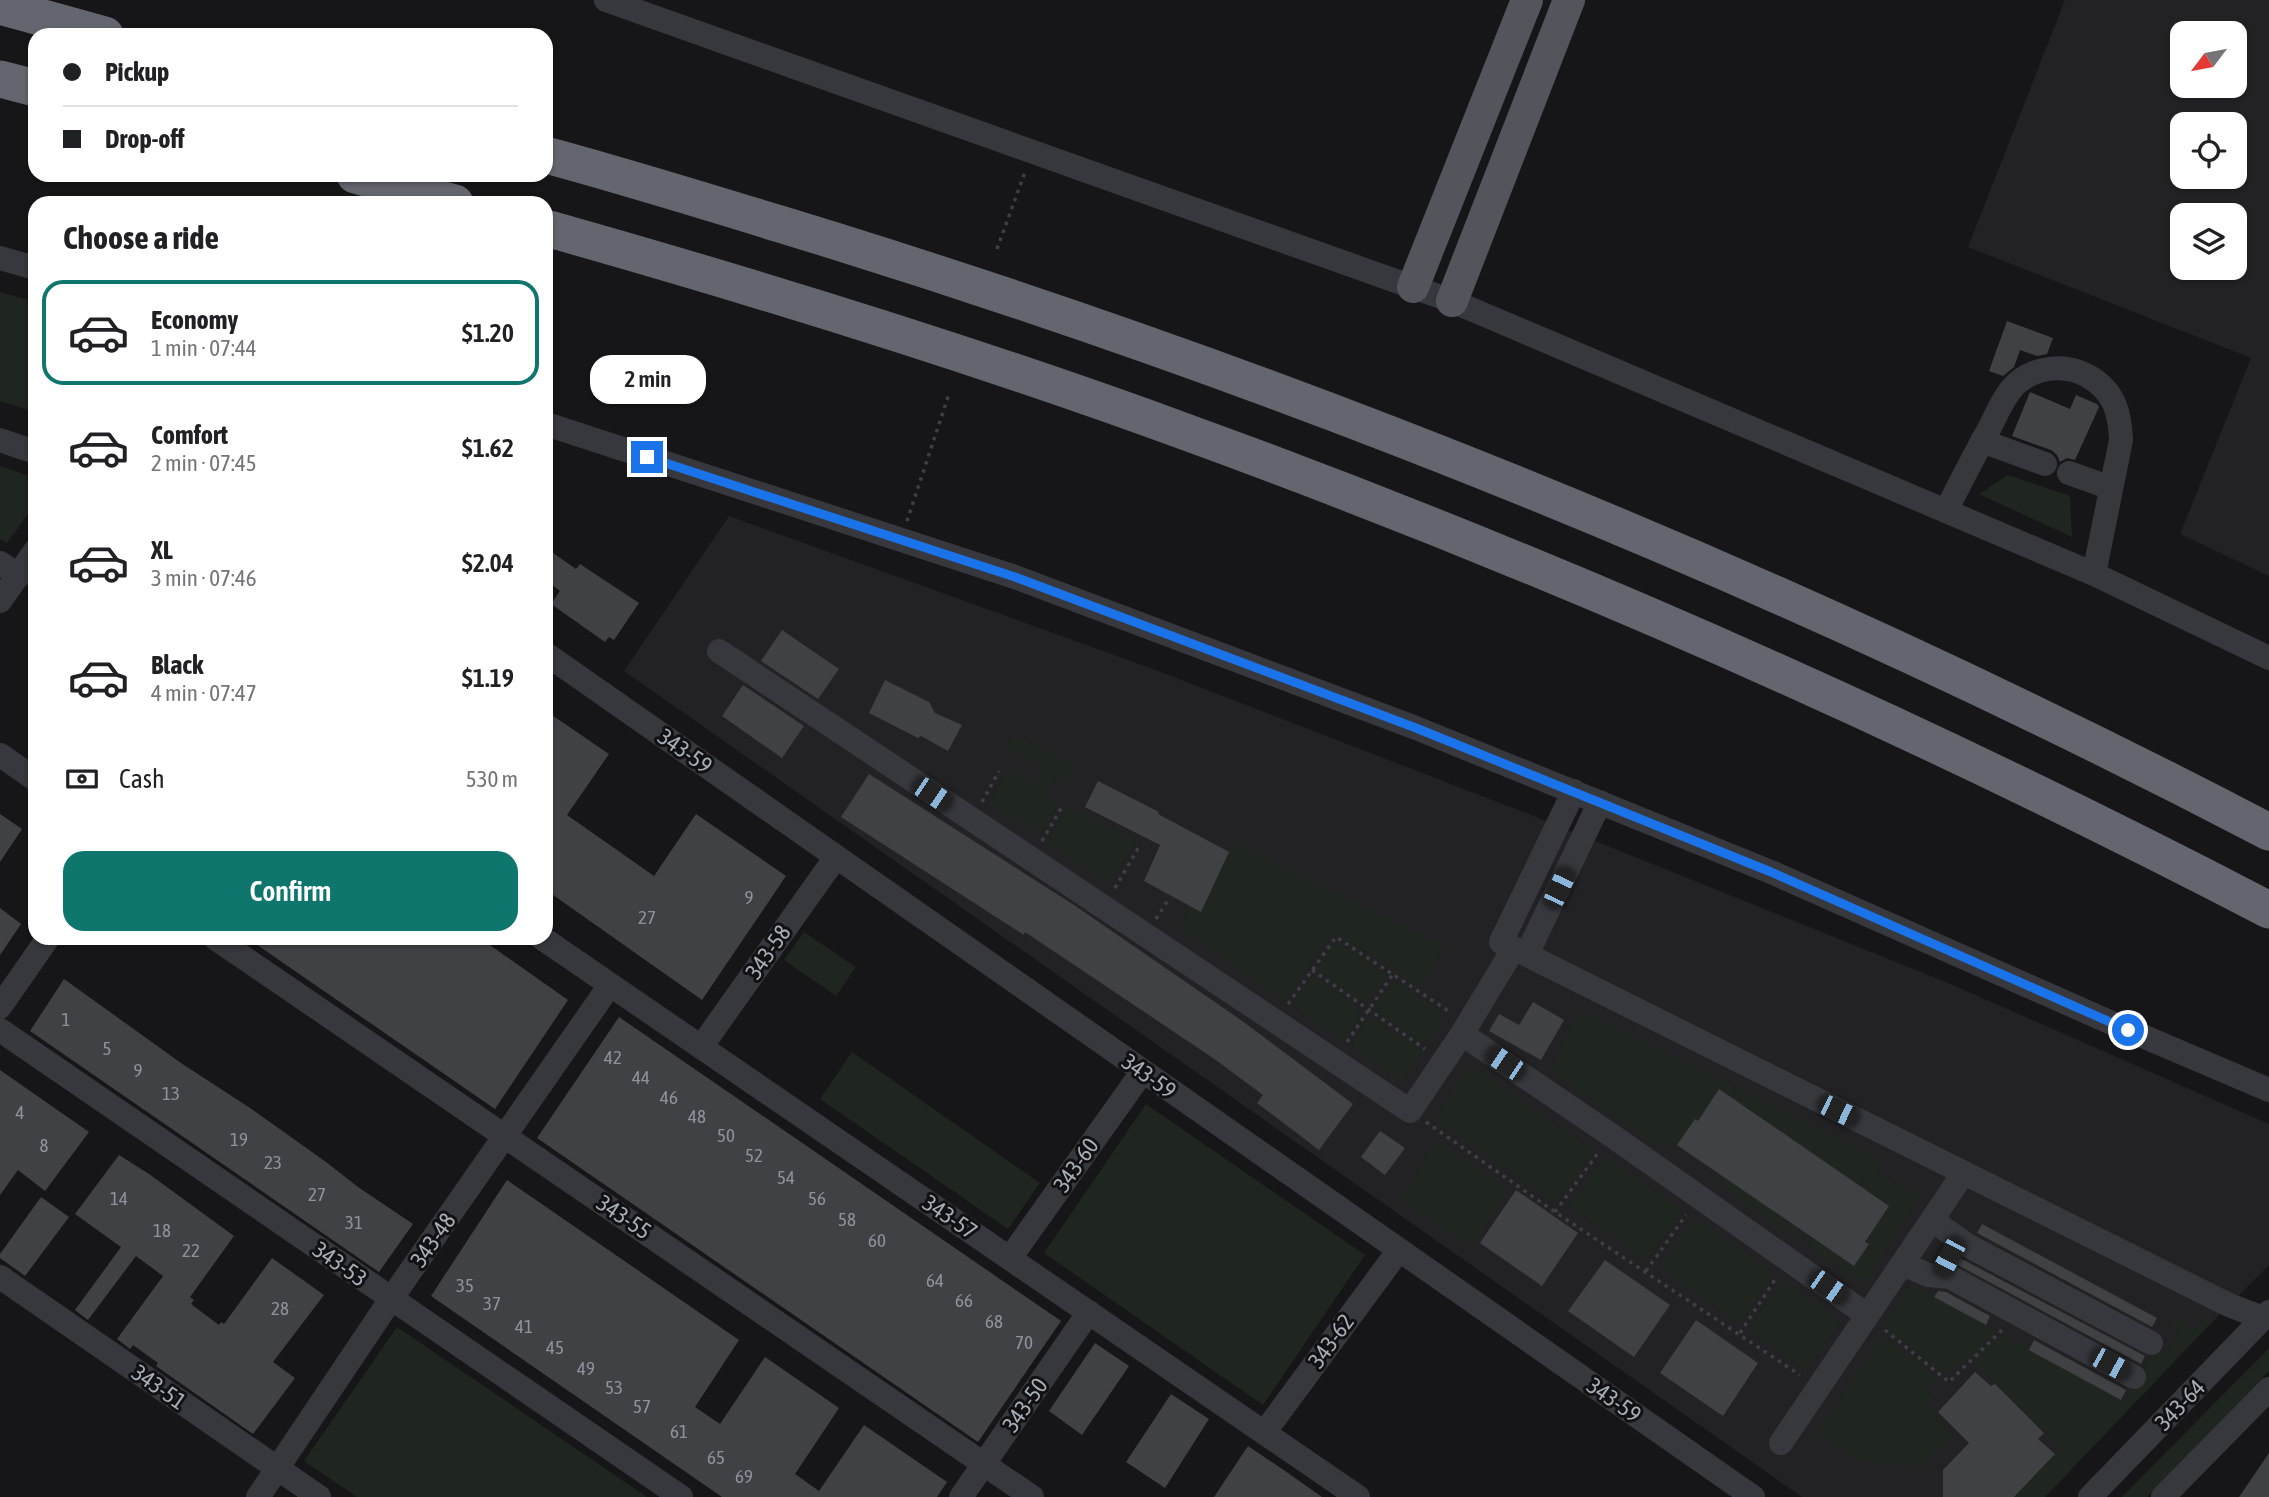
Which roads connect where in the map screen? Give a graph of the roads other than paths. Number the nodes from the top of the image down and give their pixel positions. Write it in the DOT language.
graph roads {
  1 [pos="606,0"];
  2 [pos="1527,0"];
  3 [pos="1569,0"];
  4 [pos="0,6"];
  5 [pos="80,28"];
  6 [pos="0,79"];
  7 [pos="28,86"];
  8 [pos="553,157"];
  9 [pos="380,182"];
  10 [pos="430,196"];
  11 [pos="553,231"];
  12 [pos="0,258"];
  13 [pos="28,266"];
  14 [pos="1413,287"];
  15 [pos="1452,301"];
  16 [pos="553,426"];
  17 [pos="0,440"];
  18 [pos="1982,442"];
  19 [pos="28,450"];
  20 [pos="2045,464"];
  21 [pos="2069,473"];
  22 [pos="2111,488"];
  23 [pos="1946,510"];
  24 [pos="28,556"];
  25 [pos="9,569"];
  26 [pos="2094,574"];
  27 [pos="0,601"];
  28 [pos="719,651"];
  29 [pos="553,659"];
  30 [pos="2269,659"];
  31 [pos="0,755"];
  32 [pos="28,774"];
  33 [pos="1574,791"];
  34 [pos="1600,802"];
  35 [pos="2269,832"];
  36 [pos="836,857"];
  37 [pos="2269,910"];
  38 [pos="43,945"];
  39 [pos="225,945"];
  40 [pos="552,945"];
  41 [pos="1514,948"];
  42 [pos="610,985"];
  43 [pos="0,1007"];
  44 [pos="1464,1028"];
  45 [pos="0,1030"];
  46 [pos="701,1047"];
  47 [pos="1143,1071"];
  48 [pos="2269,1090"];
  49 [pos="505,1136"];
  50 [pos="1963,1174"];
  51 [pos="1932,1220"];
  52 [pos="1959,1238"];
  53 [pos="1399,1250"];
  54 [pos="1010,1258"];
  55 [pos="1903,1264"];
  56 [pos="1938,1276"];
  57 [pos="0,1277"];
  58 [pos="391,1300"];
  59 [pos="1089,1312"];
  60 [pos="1867,1315"];
  61 [pos="2266,1315"];
  62 [pos="2151,1343"];
  63 [pos="2134,1377"];
  64 [pos="2269,1389"];
  65 [pos="1264,1433"];
  66 [pos="1781,1443"];
  67 [pos="984,1464"];
  68 [pos="278,1469"];
  69 [pos="2177,1493"];
  70 [pos="258,1497"];
  71 [pos="319,1497"];
  72 [pos="681,1497"];
  73 [pos="961,1497"];
  74 [pos="1032,1497"];
  75 [pos="1358,1497"];
  76 [pos="1753,1497"];
  77 [pos="2090,1497"];
  1 -- 14 [label="street"];
  2 -- 14 [label="main road"];
  3 -- 15 [label="main road"];
  4 -- 5 [label="highway"];
  6 -- 7 [label="highway"];
  8 -- 35 [label="highway"];
  9 -- 10 [label="highway"];
  11 -- 37 [label="highway"];
  12 -- 13 [label="street"];
  14 -- 15 [label="street"];
  15 -- 23 [label="street"];
  16 -- 33 [label="street"];
  17 -- 19 [label="street"];
  18 -- 20 [label="street"];
  18 -- 22 [label="street"];
  18 -- 23 [label="street"];
  21 -- 22 [label="street"];
  22 -- 26 [label="street"];
  23 -- 26 [label="street"];
  24 -- 25 [label="street"];
  25 -- 27 [label="street"];
  26 -- 30 [label="street"];
  28 -- 44 [label="street"];
  29 -- 36 [label="street, 343-59"];
  31 -- 32 [label="street"];
  33 -- 34 [label="street"];
  33 -- 41 [label="street"];
  34 -- 41 [label="street"];
  34 -- 48 [label="street"];
  36 -- 46 [label="street, 343-58"];
  36 -- 47 [label="street, 343-59"];
  38 -- 43 [label="street"];
  39 -- 49 [label="street, 343-55"];
  40 -- 42 [label="street, 343-57"];
  41 -- 44 [label="street"];
  41 -- 50 [label="street"];
  42 -- 46 [label="street, 343-57"];
  42 -- 49 [label="street, 343-48"];
  44 -- 60 [label="street"];
  45 -- 58 [label="street, 343-53"];
  46 -- 54 [label="street, 343-57"];
  47 -- 53 [label="street, 343-59"];
  47 -- 54 [label="street, 343-60"];
  49 -- 58 [label="street, 343-48"];
  49 -- 67 [label="street, 343-55"];
  50 -- 51 [label="street"];
  50 -- 61 [label="street"];
  51 -- 52 [label="street"];
  51 -- 55 [label="street"];
  52 -- 56 [label="street"];
  52 -- 62 [label="street"];
  53 -- 65 [label="street, 343-62"];
  53 -- 76 [label="street, 343-59"];
  54 -- 59 [label="street, 343-57"];
  55 -- 56 [label="street"];
  55 -- 60 [label="street"];
  56 -- 63 [label="street"];
  57 -- 68 [label="street, 343-51"];
  58 -- 68 [label="street, 343-48"];
  58 -- 72 [label="street, 343-53"];
  59 -- 65 [label="street, 343-57"];
  59 -- 67 [label="street, 343-50"];
  60 -- 66 [label="street"];
  61 -- 77 [label="street, 343-64"];
  64 -- 69 [label="street"];
  65 -- 75 [label="street, 343-57"];
  67 -- 73 [label="street, 343-50"];
  67 -- 74 [label="street, 343-55"];
  68 -- 70 [label="street, 343-48"];
  68 -- 71 [label="street, 343-51"];
}
